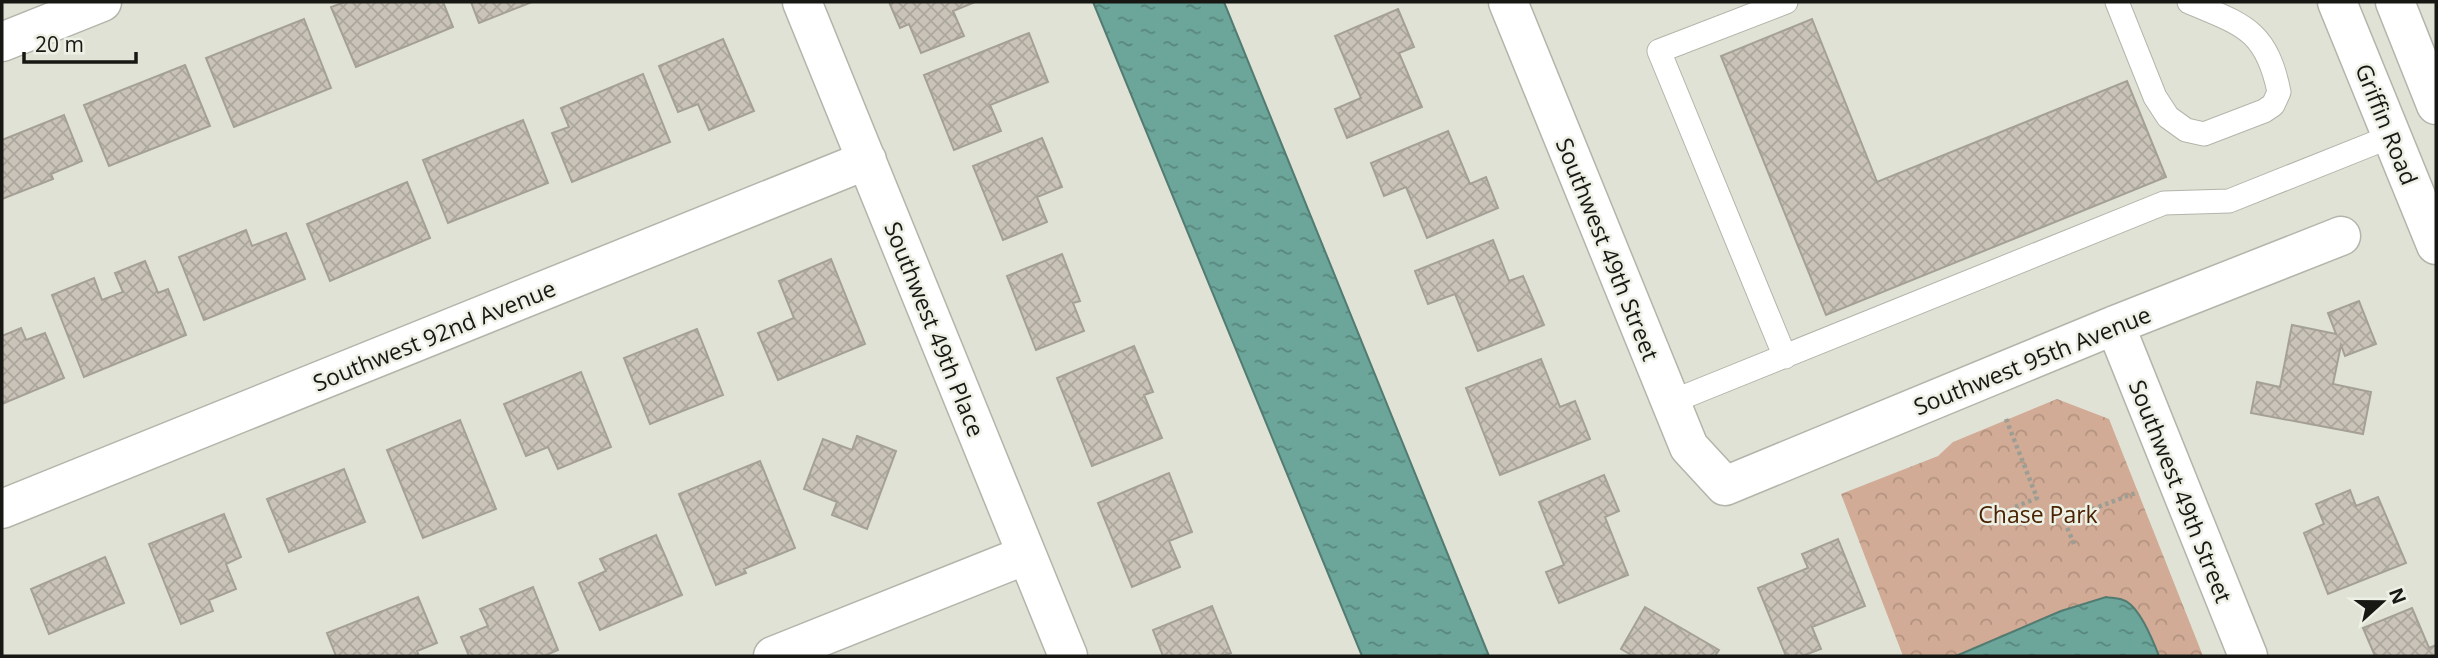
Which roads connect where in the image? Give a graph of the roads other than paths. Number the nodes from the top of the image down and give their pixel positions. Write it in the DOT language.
graph roads {
  1 [pos="102,2"];
  2 [pos="802,2"];
  3 [pos="1508,2"];
  4 [pos="1786,2"];
  5 [pos="2117,2"];
  6 [pos="2189,2"];
  7 [pos="2337,2"];
  8 [pos="2395,2"];
  9 [pos="2,42"];
  10 [pos="2436,105"];
  11 [pos="2392,136"];
  12 [pos="867,160"];
  13 [pos="2341,236"];
  14 [pos="2436,245"];
  15 [pos="2115,325"];
  16 [pos="1785,357"];
  17 [pos="1671,402"];
  18 [pos="1725,486"];
  19 [pos="2,509"];
  20 [pos="1026,555"];
  21 [pos="773,656"];
  22 [pos="1068,656"];
  23 [pos="2248,656"];
  1 -- 9 [label="street"];
  2 -- 12 [label="street, Southwest 49th Place"];
  3 -- 17 [label="street, Southwest 49th Street"];
  4 -- 16 [label="lane"];
  5 -- 6 [label="lane"];
  7 -- 11 [label="street, Griffin Road"];
  8 -- 10 [label="street"];
  11 -- 14 [label="street, Griffin Road"];
  11 -- 16 [label="lane"];
  12 -- 19 [label="street, Southwest 92nd Avenue"];
  12 -- 20 [label="street, Southwest 49th Place"];
  13 -- 15 [label="street, Southwest 95th Avenue"];
  15 -- 18 [label="street, Southwest 95th Avenue"];
  15 -- 23 [label="street, Southwest 49th Street"];
  16 -- 17 [label="lane"];
  17 -- 18 [label="street, Southwest 49th Street"];
  20 -- 21 [label="street"];
  20 -- 22 [label="street, Southwest 49th Place"];
}
